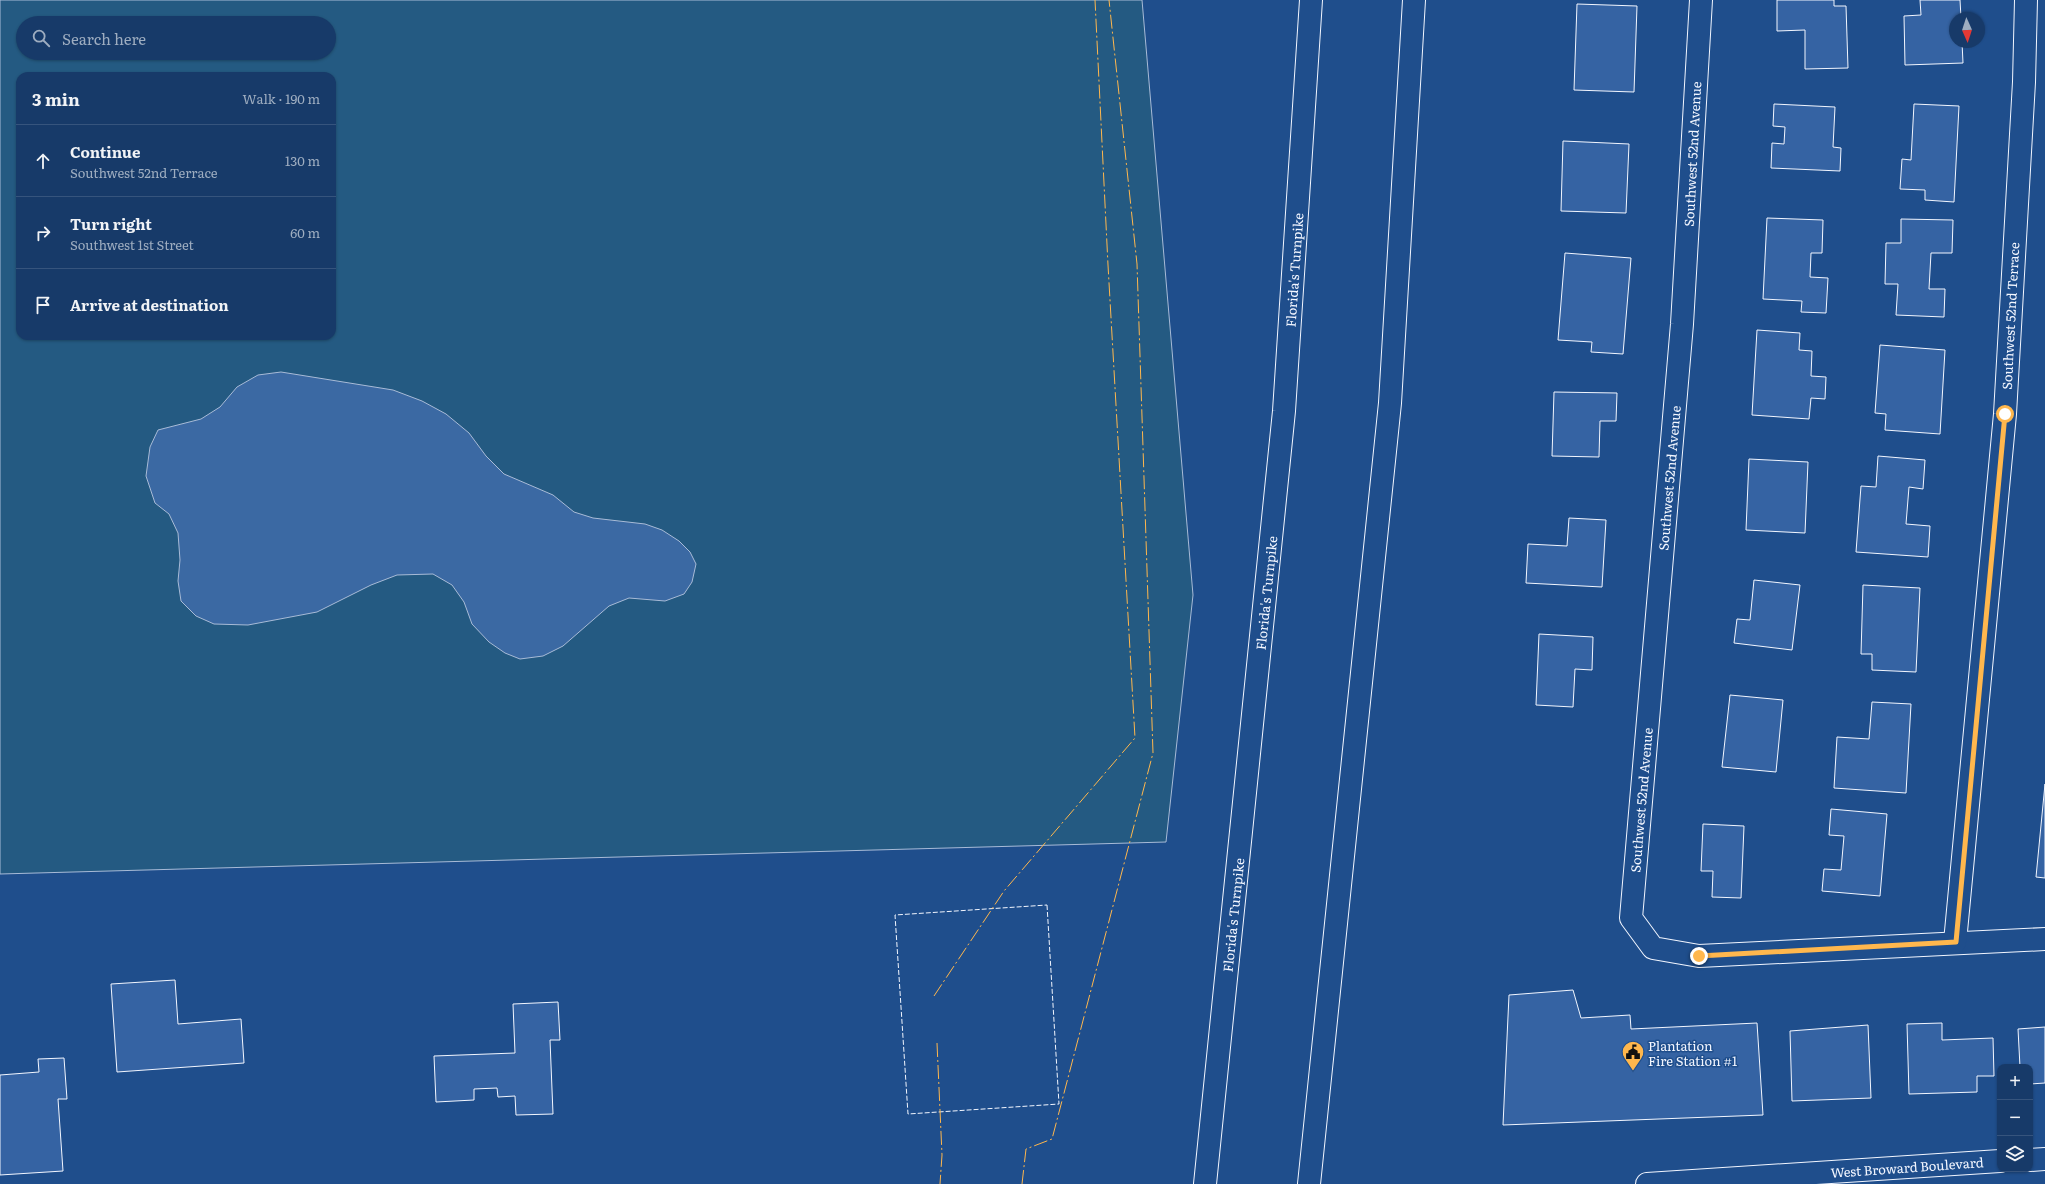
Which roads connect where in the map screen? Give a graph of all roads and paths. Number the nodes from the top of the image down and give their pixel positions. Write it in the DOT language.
graph roads {
  1 [pos="1311,0"];
  2 [pos="1414,0"];
  3 [pos="1701,0"];
  4 [pos="2026,0"];
  5 [pos="2045,939"];
  6 [pos="1956,942"];
  7 [pos="2045,1159"];
  8 [pos="2033,1160"];
  9 [pos="1997,1162"];
  10 [pos="1205,1184"];
  11 [pos="1309,1184"];
  12 [pos="1647,1184"];
  1 -- 10 [label="main road, Florida's Turnpike"];
  2 -- 11 [label="main road"];
  3 -- 6 [label="main road, Southwest 52nd Avenue"];
  4 -- 6 [label="main road, Southwest 52nd Terrace"];
  5 -- 6 [label="main road"];
  7 -- 8 [label="main road"];
  9 -- 12 [label="main road, West Broward Boulevard"];
}
